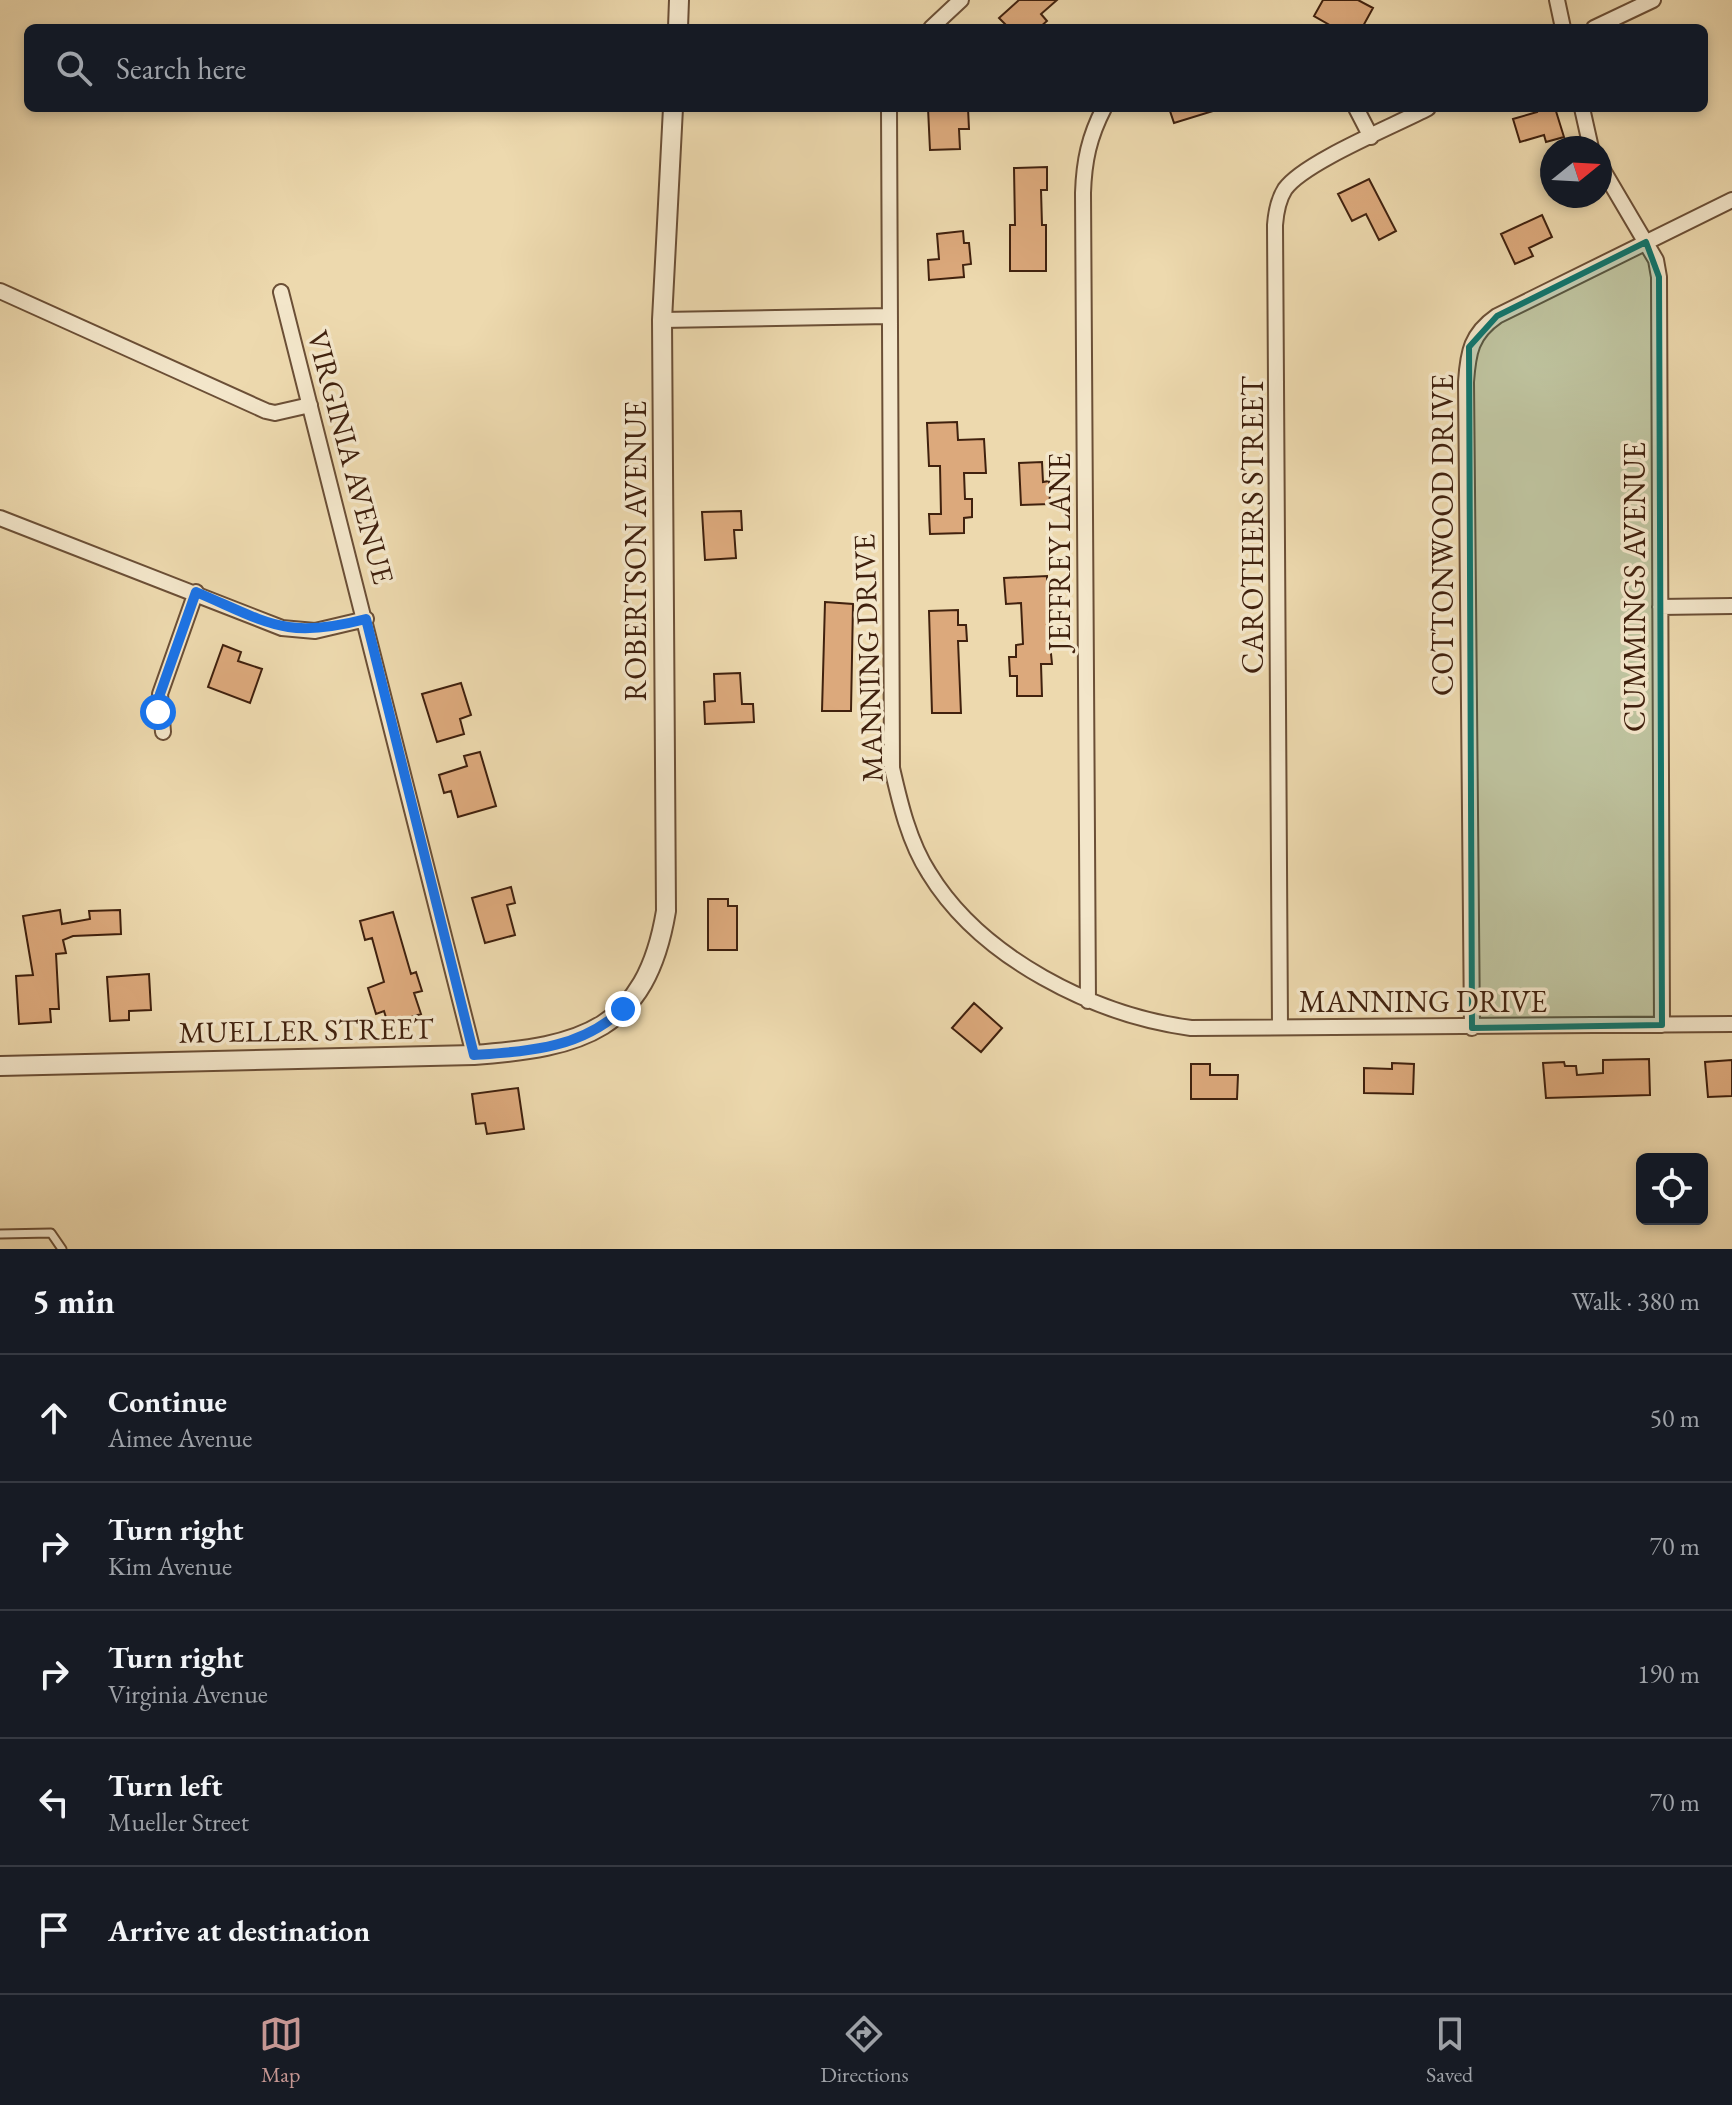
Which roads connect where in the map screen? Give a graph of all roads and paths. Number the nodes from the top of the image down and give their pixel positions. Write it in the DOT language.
graph roads {
  1 [pos="679,0"];
  2 [pos="961,0"];
  3 [pos="1557,0"];
  4 [pos="1653,0"];
  5 [pos="678,24"];
  6 [pos="935,24"];
  7 [pos="1562,24"];
  8 [pos="1602,24"];
  9 [pos="673,112"];
  10 [pos="889,112"];
  11 [pos="1102,112"];
  12 [pos="1358,112"];
  13 [pos="1420,112"];
  14 [pos="1583,112"];
  15 [pos="1588,136"];
  16 [pos="1371,137"];
  17 [pos="1612,185"];
  18 [pos="1732,200"];
  19 [pos="1646,242"];
  20 [pos="0,291"];
  21 [pos="281,292"];
  22 [pos="889,316"];
  23 [pos="662,320"];
  24 [pos="310,405"];
  25 [pos="0,518"];
  26 [pos="196,592"];
  27 [pos="1732,606"];
  28 [pos="1660,607"];
  29 [pos="366,619"];
  30 [pos="163,732"];
  31 [pos="640,989"];
  32 [pos="1088,1001"];
  33 [pos="1732,1024"];
  34 [pos="1662,1025"];
  35 [pos="1280,1027"];
  36 [pos="1472,1028"];
  37 [pos="474,1055"];
  38 [pos="0,1066"];
  39 [pos="0,1234"];
  40 [pos="62,1249"];
  1 -- 5 [label="street"];
  2 -- 6 [label="street"];
  3 -- 7 [label="street"];
  4 -- 8 [label="street"];
  9 -- 23 [label="street, ROBERTSON AVENUE"];
  10 -- 22 [label="street, MANNING DRIVE"];
  11 -- 32 [label="street, JEFFREY LANE"];
  12 -- 16 [label="street"];
  13 -- 16 [label="street, CAROTHERS STREET"];
  14 -- 15 [label="street"];
  16 -- 35 [label="street, CAROTHERS STREET"];
  17 -- 19 [label="street, CUMMINGS AVENUE"];
  18 -- 19 [label="street, COTTONWOOD DRIVE"];
  19 -- 28 [label="street, CUMMINGS AVENUE"];
  19 -- 36 [label="street, COTTONWOOD DRIVE"];
  20 -- 24 [label="street"];
  21 -- 24 [label="street, VIRGINIA AVENUE"];
  22 -- 23 [label="street"];
  22 -- 32 [label="street, MANNING DRIVE"];
  23 -- 31 [label="street, ROBERTSON AVENUE"];
  24 -- 29 [label="street, VIRGINIA AVENUE"];
  25 -- 26 [label="street"];
  26 -- 29 [label="street"];
  26 -- 30 [label="street"];
  27 -- 28 [label="street"];
  28 -- 34 [label="street, CUMMINGS AVENUE"];
  29 -- 37 [label="street, VIRGINIA AVENUE"];
  31 -- 37 [label="street, MUELLER STREET"];
  32 -- 35 [label="street, MANNING DRIVE"];
  33 -- 34 [label="street, MANNING DRIVE"];
  34 -- 36 [label="street, MANNING DRIVE"];
  35 -- 36 [label="street, MANNING DRIVE"];
  37 -- 38 [label="street, MUELLER STREET"];
  39 -- 40 [label="lane"];
}
